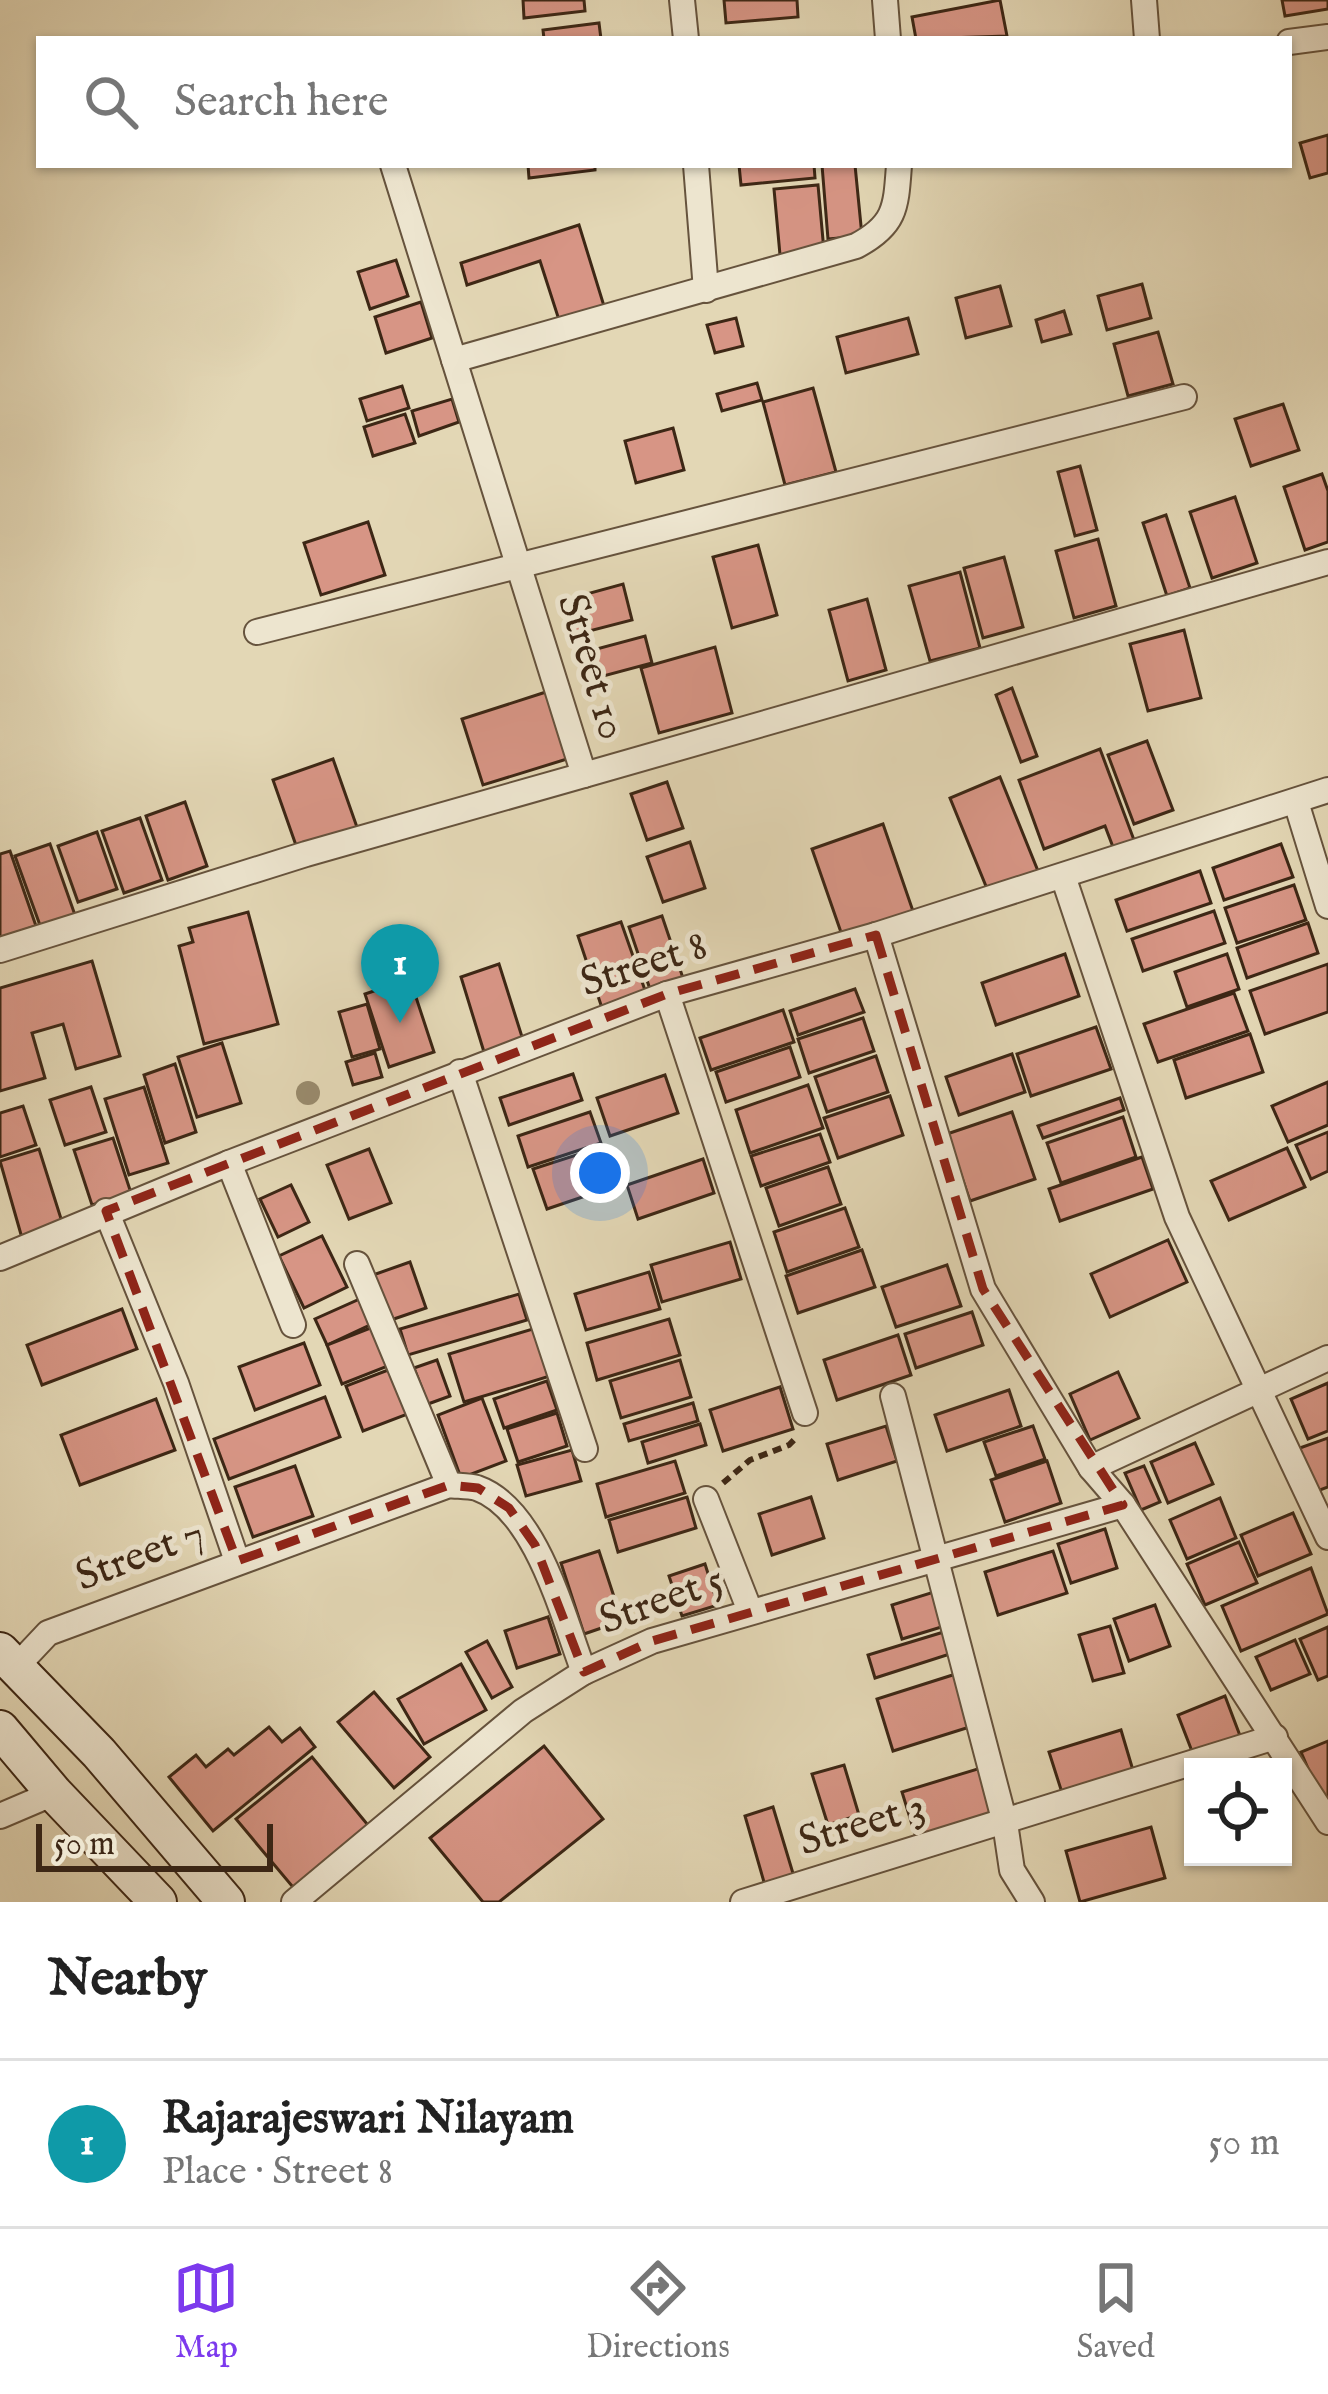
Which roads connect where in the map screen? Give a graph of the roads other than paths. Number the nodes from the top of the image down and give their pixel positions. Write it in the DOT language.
graph roads {
  1 [pos="682,0"];
  2 [pos="885,0"];
  3 [pos="1144,0"];
  4 [pos="686,36"];
  5 [pos="888,36"];
  6 [pos="1148,36"];
  7 [pos="1328,37"];
  8 [pos="1292,42"];
  9 [pos="394,168"];
  10 [pos="696,168"];
  11 [pos="899,168"];
  12 [pos="706,290"];
  13 [pos="454,360"];
  14 [pos="1184,397"];
  15 [pos="1328,562"];
  16 [pos="518,565"];
  17 [pos="257,632"];
  18 [pos="584,775"];
  19 [pos="1328,790"];
  20 [pos="1296,802"];
  21 [pos="1063,876"];
  22 [pos="1328,906"];
  23 [pos="875,935"];
  24 [pos="0,950"];
  25 [pos="667,994"];
  26 [pos="460,1072"];
  27 [pos="229,1163"];
  28 [pos="106,1211"];
  29 [pos="0,1258"];
  30 [pos="357,1264"];
  31 [pos="293,1325"];
  32 [pos="1328,1358"];
  33 [pos="1260,1389"];
  34 [pos="893,1396"];
  35 [pos="805,1413"];
  36 [pos="584,1449"];
  37 [pos="1091,1468"];
  38 [pos="448,1485"];
  39 [pos="706,1499"];
  40 [pos="1123,1504"];
  41 [pos="1328,1537"];
  42 [pos="936,1558"];
  43 [pos="237,1561"];
  44 [pos="750,1611"];
  45 [pos="8,1659"];
  46 [pos="584,1672"];
  47 [pos="0,1729"];
  48 [pos="1275,1737"];
  49 [pos="53,1793"];
  50 [pos="0,1816"];
  51 [pos="1005,1822"];
  52 [pos="1328,1822"];
  53 [pos="158,1902"];
  54 [pos="226,1902"];
  55 [pos="294,1902"];
  56 [pos="742,1902"];
  57 [pos="1032,1902"];
  1 -- 4 [label="street"];
  2 -- 5 [label="street"];
  3 -- 6 [label="street"];
  7 -- 8 [label="street"];
  9 -- 13 [label="street, Street 10"];
  10 -- 12 [label="street"];
  11 -- 12 [label="street"];
  12 -- 13 [label="street"];
  13 -- 16 [label="street, Street 10"];
  14 -- 16 [label="street"];
  15 -- 18 [label="street"];
  16 -- 17 [label="street"];
  16 -- 18 [label="street, Street 10"];
  18 -- 24 [label="street, Street 10"];
  19 -- 20 [label="street, Street 8"];
  20 -- 21 [label="street, Street 8"];
  20 -- 22 [label="street"];
  21 -- 23 [label="street, Street 8"];
  21 -- 33 [label="street"];
  23 -- 25 [label="street, Street 8"];
  23 -- 37 [label="street"];
  25 -- 26 [label="street, Street 8"];
  25 -- 35 [label="street"];
  26 -- 27 [label="street, Street 8"];
  26 -- 36 [label="street"];
  27 -- 28 [label="street, Street 8"];
  27 -- 31 [label="street"];
  28 -- 29 [label="street, Street 8"];
  28 -- 43 [label="street"];
  30 -- 38 [label="street"];
  32 -- 33 [label="street"];
  33 -- 37 [label="street"];
  33 -- 41 [label="street"];
  34 -- 42 [label="street"];
  37 -- 40 [label="street"];
  38 -- 43 [label="street, Street 7"];
  38 -- 46 [label="street"];
  39 -- 44 [label="street"];
  40 -- 42 [label="street, Street 5"];
  40 -- 48 [label="street"];
  42 -- 44 [label="street, Street 5"];
  42 -- 51 [label="street"];
  43 -- 45 [label="street, Street 7"];
  44 -- 46 [label="street, Street 5"];
  45 -- 54 [label="main road"];
  46 -- 55 [label="street, Street 5"];
  47 -- 49 [label="main road"];
  48 -- 51 [label="street, Street 3"];
  48 -- 52 [label="street"];
  49 -- 50 [label="street"];
  49 -- 53 [label="main road"];
  51 -- 56 [label="street, Street 3"];
  51 -- 57 [label="street"];
}
